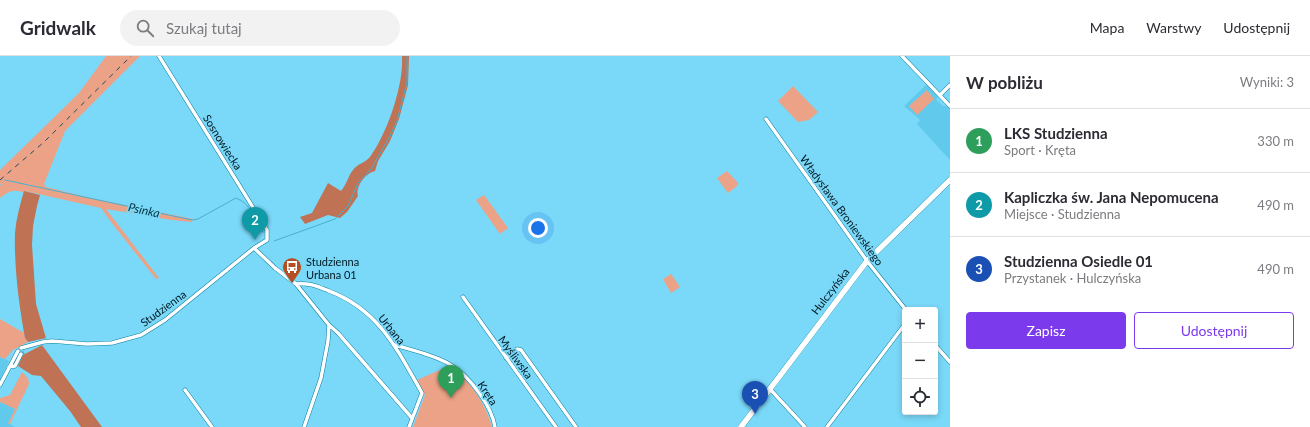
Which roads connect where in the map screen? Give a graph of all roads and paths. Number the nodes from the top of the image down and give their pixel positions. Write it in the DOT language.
graph roads {
  1 [pos="159,56"];
  2 [pos="902,56"];
  3 [pos="950,85"];
  4 [pos="940,95"];
  5 [pos="950,106"];
  6 [pos="766,119"];
  7 [pos="950,180"];
  8 [pos="267,240"];
  9 [pos="254,248"];
  10 [pos="866,261"];
  11 [pos="296,284"];
  12 [pos="463,297"];
  13 [pos="904,307"];
  14 [pos="329,325"];
  15 [pos="902,328"];
  16 [pos="395,345"];
  17 [pos="938,348"];
  18 [pos="506,358"];
  19 [pos="950,362"];
  20 [pos="0,385"];
  21 [pos="770,389"];
  22 [pos="185,390"];
  23 [pos="412,418"];
  24 [pos="212,427"];
  25 [pos="304,427"];
  26 [pos="409,427"];
  27 [pos="495,427"];
  28 [pos="556,427"];
  29 [pos="576,427"];
  30 [pos="741,427"];
  31 [pos="805,427"];
  32 [pos="827,427"];
  1 -- 8 [label="street, Sosnowiecka"];
  2 -- 4 [label="street"];
  3 -- 4 [label="street"];
  4 -- 5 [label="street"];
  6 -- 10 [label="street, Władysława Broniewskiego"];
  7 -- 10 [label="main road, Hulczyńska"];
  8 -- 9 [label="street, Studzienna"];
  9 -- 11 [label="street"];
  9 -- 20 [label="street, Studzienna"];
  10 -- 13 [label="street, Władysława Broniewskiego"];
  10 -- 21 [label="main road, Hulczyńska"];
  11 -- 14 [label="street"];
  11 -- 16 [label="street, Urbana"];
  12 -- 18 [label="street, Myśliwska"];
  14 -- 23 [label="street"];
  14 -- 25 [label="street"];
  15 -- 32 [label="street"];
  16 -- 23 [label="street, Urbana"];
  16 -- 27 [label="street, Kręta"];
  17 -- 19 [label="street"];
  18 -- 28 [label="street, Myśliwska"];
  18 -- 29 [label="street"];
  21 -- 30 [label="main road, Hulczyńska"];
  21 -- 31 [label="street"];
  22 -- 24 [label="street"];
  23 -- 26 [label="street, Urbana"];
}
